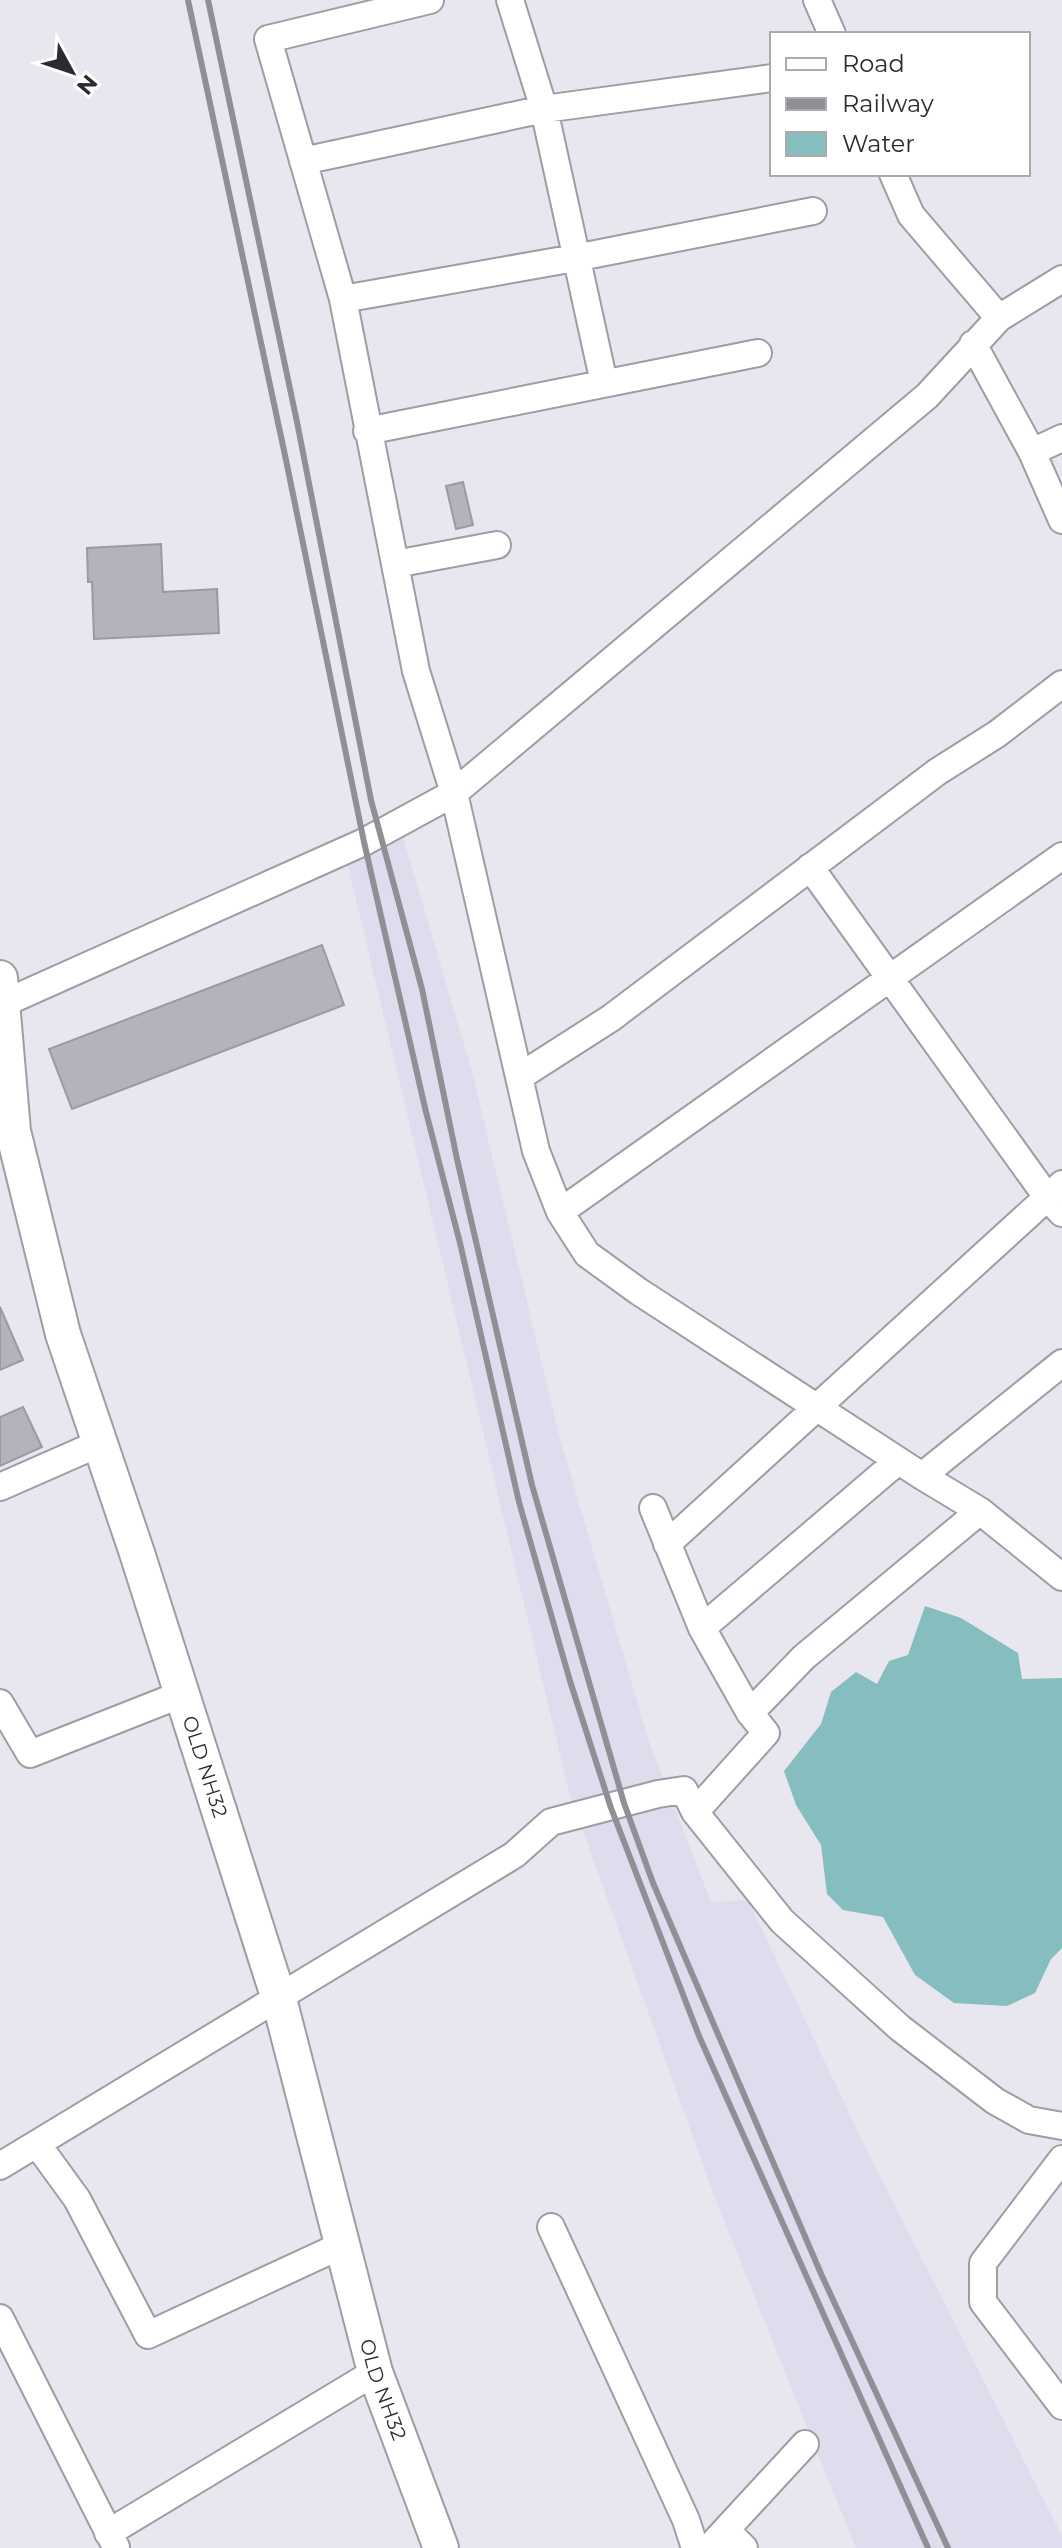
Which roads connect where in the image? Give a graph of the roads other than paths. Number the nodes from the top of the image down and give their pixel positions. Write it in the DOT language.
graph roads {
  1 [pos="430,0"];
  2 [pos="510,0"];
  3 [pos="817,0"];
  4 [pos="831,32"];
  5 [pos="770,78"];
  6 [pos="544,109"];
  7 [pos="303,161"];
  8 [pos="894,176"];
  9 [pos="813,211"];
  10 [pos="575,258"];
  11 [pos="1062,279"];
  12 [pos="343,299"];
  13 [pos="999,318"];
  14 [pos="973,344"];
  15 [pos="758,353"];
  16 [pos="604,383"];
  17 [pos="367,431"];
  18 [pos="1062,438"];
  19 [pos="1032,452"];
  20 [pos="1062,520"];
  21 [pos="497,545"];
  22 [pos="395,564"];
  23 [pos="1062,684"];
  24 [pos="454,793"];
  25 [pos="1062,856"];
  26 [pos="810,867"];
  27 [pos="0,978"];
  28 [pos="890,978"];
  29 [pos="0,1004"];
  30 [pos="519,1077"];
  31 [pos="1057,1198"];
  32 [pos="560,1212"];
  33 [pos="1061,1367"];
  34 [pos="820,1408"];
  35 [pos="100,1443"];
  36 [pos="898,1461"];
  37 [pos="922,1476"];
  38 [pos="0,1487"];
  39 [pos="653,1508"];
  40 [pos="980,1511"];
  41 [pos="667,1544"];
  42 [pos="1059,1569"];
  43 [pos="702,1628"];
  44 [pos="182,1694"];
  45 [pos="0,1703"];
  46 [pos="750,1713"];
  47 [pos="695,1812"];
  48 [pos="279,1999"];
  49 [pos="1062,2131"];
  50 [pos="37,2144"];
  51 [pos="1062,2159"];
  52 [pos="0,2166"];
  53 [pos="551,2227"];
  54 [pos="342,2245"];
  55 [pos="0,2318"];
  56 [pos="375,2372"];
  57 [pos="1062,2406"];
  58 [pos="805,2444"];
  59 [pos="113,2540"];
  60 [pos="726,2542"];
  61 [pos="441,2548"];
  62 [pos="695,2548"];
  1 -- 7 [label="street"];
  2 -- 6 [label="street"];
  3 -- 4 [label="street"];
  5 -- 6 [label="street"];
  6 -- 7 [label="street"];
  6 -- 10 [label="street"];
  7 -- 12 [label="street"];
  8 -- 13 [label="street"];
  9 -- 10 [label="street"];
  10 -- 12 [label="street"];
  10 -- 16 [label="street"];
  11 -- 13 [label="street"];
  12 -- 17 [label="street"];
  13 -- 14 [label="street"];
  14 -- 19 [label="street"];
  14 -- 24 [label="street"];
  15 -- 16 [label="street"];
  16 -- 17 [label="street"];
  17 -- 22 [label="street"];
  18 -- 19 [label="street"];
  19 -- 20 [label="street"];
  21 -- 22 [label="street"];
  22 -- 24 [label="street"];
  23 -- 26 [label="street"];
  24 -- 29 [label="street"];
  24 -- 30 [label="street"];
  25 -- 28 [label="street"];
  26 -- 28 [label="street"];
  26 -- 30 [label="street"];
  27 -- 29 [label="main road, OLD NH32"];
  28 -- 31 [label="street"];
  28 -- 32 [label="street"];
  29 -- 35 [label="main road, OLD NH32"];
  30 -- 32 [label="street"];
  31 -- 34 [label="street"];
  32 -- 34 [label="street"];
  33 -- 37 [label="street"];
  34 -- 36 [label="street"];
  34 -- 41 [label="street"];
  35 -- 38 [label="street"];
  35 -- 44 [label="main road, OLD NH32"];
  36 -- 37 [label="street"];
  36 -- 43 [label="street"];
  37 -- 40 [label="street"];
  39 -- 41 [label="street"];
  40 -- 42 [label="street"];
  40 -- 46 [label="street"];
  41 -- 43 [label="street"];
  43 -- 46 [label="street"];
  44 -- 45 [label="street"];
  44 -- 48 [label="main road, OLD NH32"];
  46 -- 47 [label="street"];
  47 -- 48 [label="street"];
  47 -- 49 [label="street"];
  48 -- 50 [label="street"];
  48 -- 54 [label="main road, OLD NH32"];
  50 -- 52 [label="street"];
  50 -- 54 [label="street"];
  51 -- 57 [label="street"];
  53 -- 62 [label="street"];
  54 -- 56 [label="main road, OLD NH32"];
  55 -- 59 [label="street"];
  56 -- 59 [label="street"];
  56 -- 61 [label="main road, OLD NH32"];
  58 -- 60 [label="street"];
}
